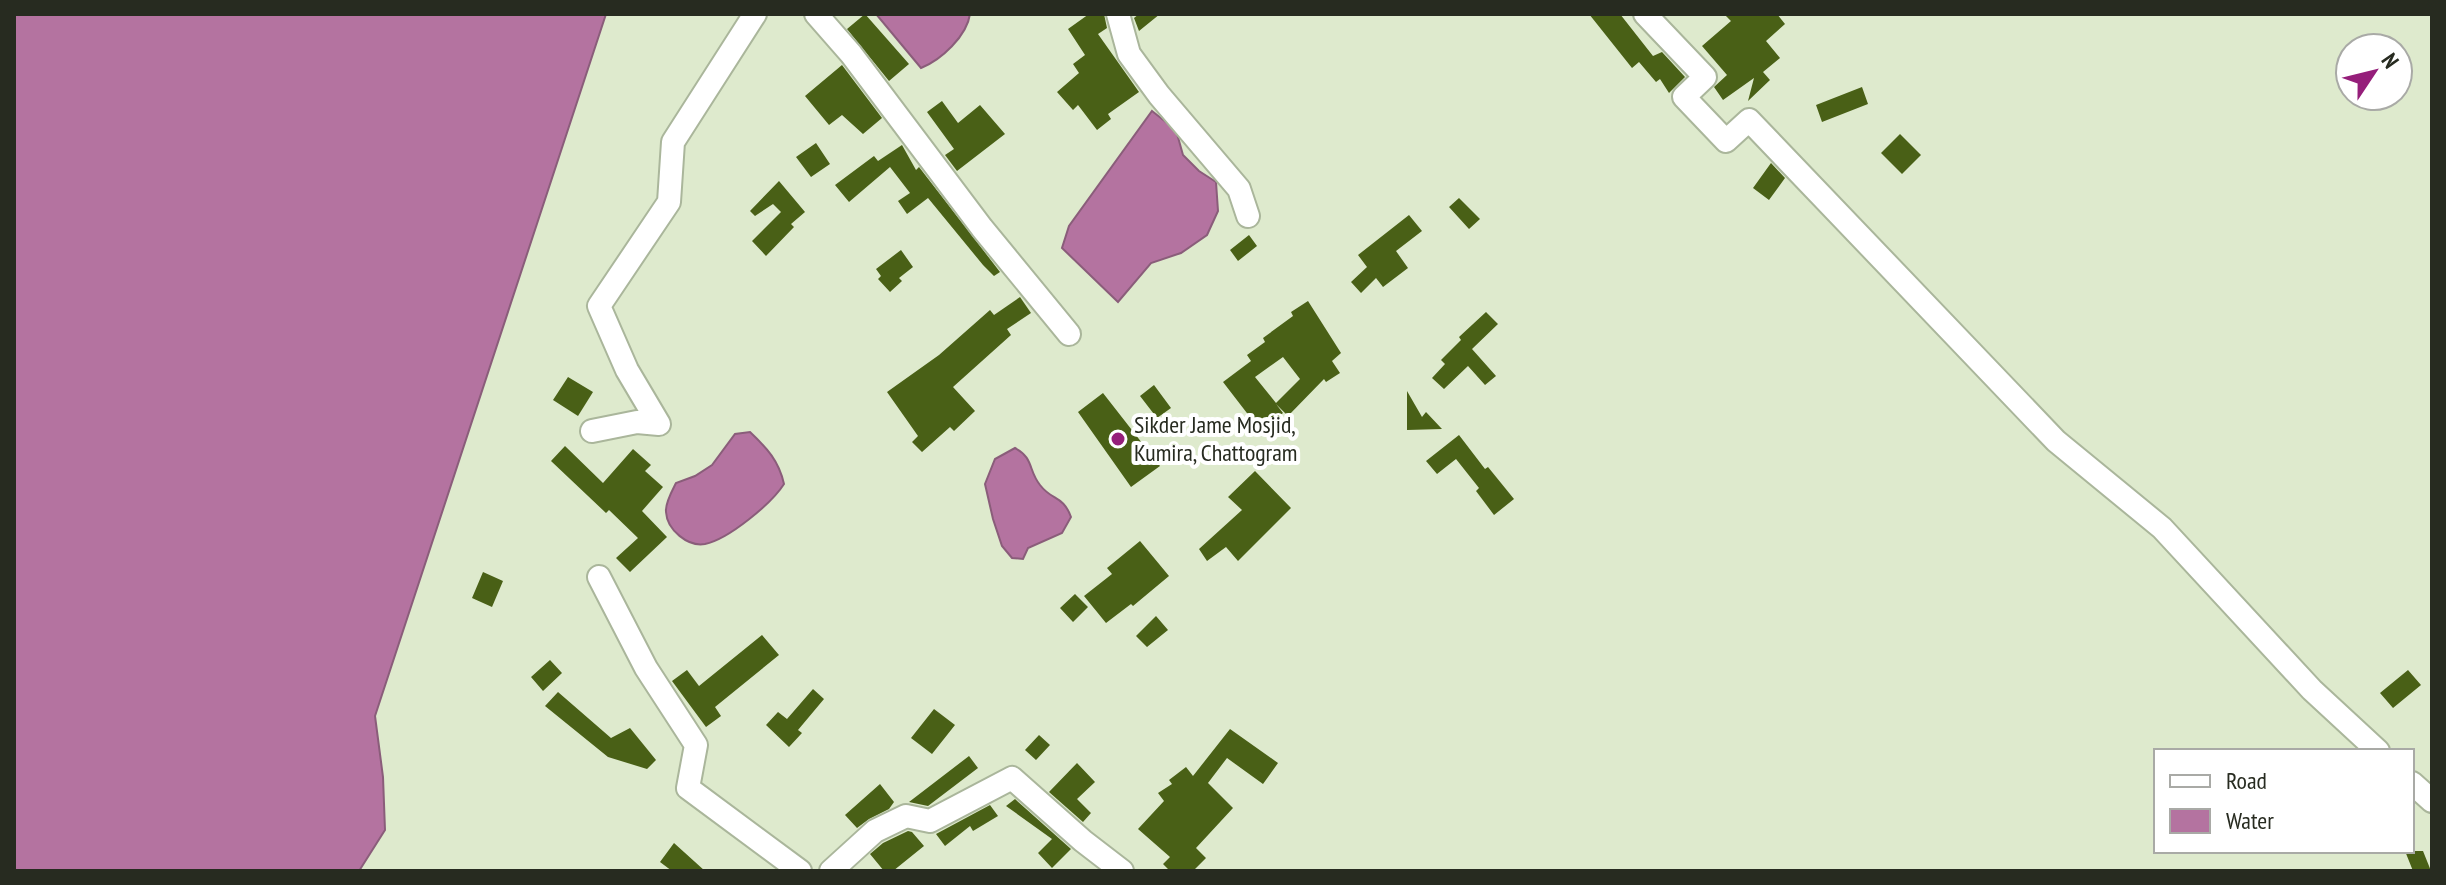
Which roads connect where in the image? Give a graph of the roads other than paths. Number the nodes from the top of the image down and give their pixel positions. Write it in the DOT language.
graph roads {
  1 [pos="755,14"];
  2 [pos="816,14"];
  3 [pos="1118,14"];
  4 [pos="1645,14"];
  5 [pos="1248,216"];
  6 [pos="1069,334"];
  7 [pos="592,431"];
  8 [pos="599,577"];
  9 [pos="2376,749"];
  10 [pos="2414,785"];
  11 [pos="2432,801"];
  12 [pos="800,871"];
  13 [pos="831,871"];
  14 [pos="1122,871"];
  1 -- 7 [label="street"];
  2 -- 6 [label="street"];
  3 -- 5 [label="street"];
  4 -- 9 [label="street"];
  8 -- 12 [label="street"];
  10 -- 11 [label="street"];
  13 -- 14 [label="street"];
}
